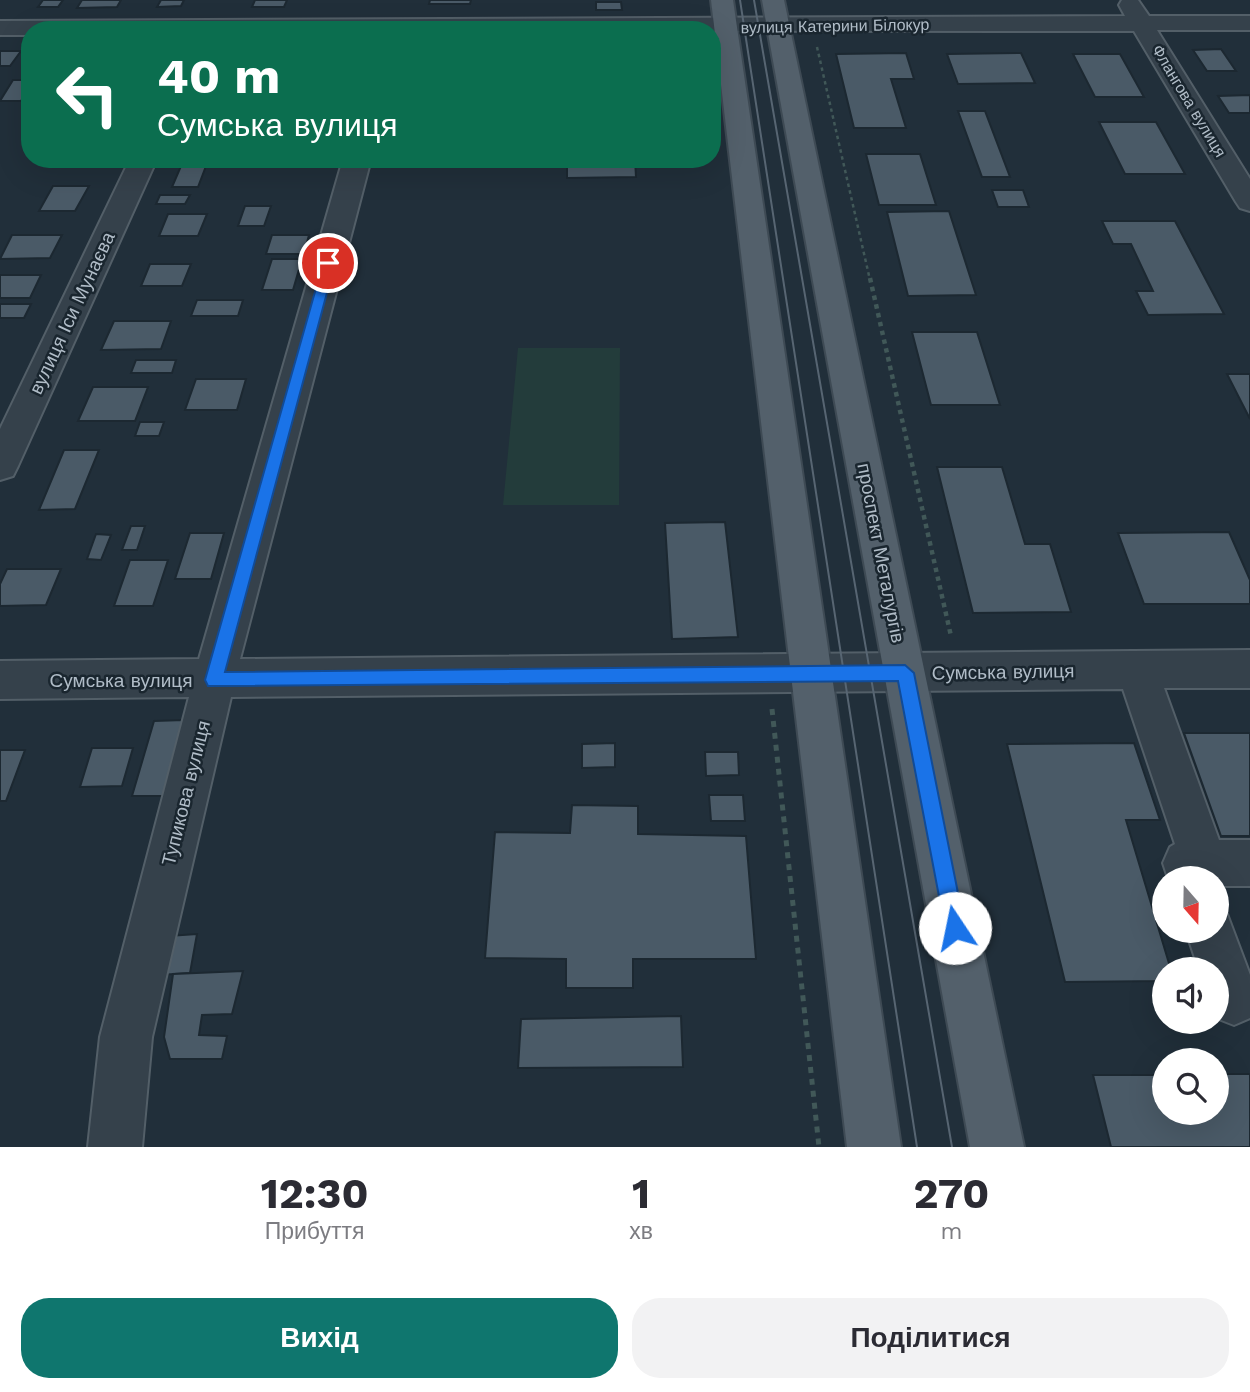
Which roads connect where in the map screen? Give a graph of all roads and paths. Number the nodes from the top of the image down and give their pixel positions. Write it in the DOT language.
graph roads {
  1 [pos="219,0"];
  2 [pos="400,0"];
  3 [pos="1127,0"];
  4 [pos="724,13"];
  5 [pos="788,18"];
  6 [pos="209,21"];
  7 [pos="395,21"];
  8 [pos="558,21"];
  9 [pos="1142,23"];
  10 [pos="1250,23"];
  11 [pos="0,28"];
  12 [pos="21,28"];
  13 [pos="140,168"];
  14 [pos="355,168"];
  15 [pos="1250,202"];
  16 [pos="0,466"];
  17 [pos="1250,669"];
  18 [pos="1138,670"];
  19 [pos="811,673"];
  20 [pos="905,673"];
  21 [pos="959,673"];
  22 [pos="0,680"];
  23 [pos="214,680"];
  24 [pos="1250,863"];
  25 [pos="1197,866"];
  26 [pos="1228,866"];
  27 [pos="1214,943"];
  28 [pos="1234,1000"];
  29 [pos="115,1147"];
  30 [pos="874,1147"];
  31 [pos="998,1147"];
  1 -- 6 [label="street"];
  2 -- 7 [label="street"];
  3 -- 9 [label="street, Флангова вулиця"];
  4 -- 5 [label="street, вулиця Катерини Білокур"];
  4 -- 8 [label="street, вулиця Катерини Білокур"];
  4 -- 19 [label="main road"];
  5 -- 9 [label="street, вулиця Катерини Білокур"];
  5 -- 20 [label="main road, проспект Металургів"];
  5 -- 21 [label="path"];
  9 -- 10 [label="street, вулиця Катерини Білокур"];
  9 -- 15 [label="street, Флангова вулиця"];
  11 -- 12 [label="street, вулиця Катерини Білокур"];
  13 -- 16 [label="street, вулиця Іси Мунаєва"];
  14 -- 23 [label="street, Тупикова вулиця"];
  17 -- 18 [label="street, Сумська вулиця"];
  18 -- 21 [label="street, Сумська вулиця"];
  18 -- 25 [label="street"];
  19 -- 20 [label="street, Сумська вулиця"];
  19 -- 23 [label="street, Сумська вулиця"];
  19 -- 30 [label="main road"];
  20 -- 21 [label="street, Сумська вулиця"];
  20 -- 31 [label="main road, проспект Металургів"];
  22 -- 23 [label="street, Сумська вулиця"];
  23 -- 29 [label="street, Тупикова вулиця"];
  24 -- 26 [label="street"];
  27 -- 28 [label="street"];
}
